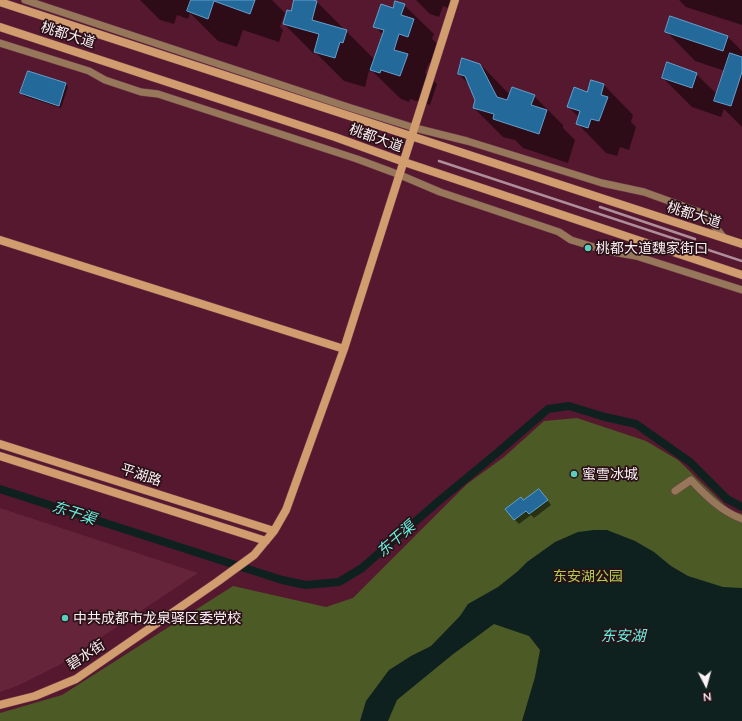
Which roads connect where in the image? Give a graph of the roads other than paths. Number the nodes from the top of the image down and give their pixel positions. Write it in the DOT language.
graph roads {
  1 [pos="25,0"];
  2 [pos="455,0"];
  3 [pos="0,2"];
  4 [pos="0,27"];
  5 [pos="0,43"];
  6 [pos="415,128"];
  7 [pos="412,136"];
  8 [pos="404,162"];
  9 [pos="400,175"];
  10 [pos="724,238"];
  11 [pos="0,240"];
  12 [pos="742,244"];
  13 [pos="742,275"];
  14 [pos="742,290"];
  15 [pos="344,350"];
  16 [pos="0,444"];
  17 [pos="0,456"];
  18 [pos="675,491"];
  19 [pos="742,519"];
  20 [pos="274,531"];
  21 [pos="266,542"];
  22 [pos="0,705"];
  1 -- 6 [label="street"];
  2 -- 6 [label="street, 碧水街"];
  3 -- 7 [label="street, 桃都大道"];
  4 -- 8 [label="street, 桃都大道"];
  5 -- 9 [label="street"];
  6 -- 7 [label="street, 碧水街"];
  6 -- 10 [label="street"];
  7 -- 8 [label="street, 碧水街"];
  7 -- 10 [label="street, 桃都大道"];
  8 -- 9 [label="street, 碧水街"];
  8 -- 13 [label="street, 桃都大道"];
  9 -- 14 [label="street"];
  9 -- 15 [label="street, 碧水街"];
  10 -- 12 [label="street, 桃都大道"];
  11 -- 15 [label="street"];
  15 -- 20 [label="street, 碧水街"];
  16 -- 20 [label="street, 平湖路"];
  17 -- 21 [label="street, 平湖路"];
  18 -- 19 [label="street"];
  20 -- 21 [label="street, 碧水街"];
  21 -- 22 [label="street, 碧水街"];
}
